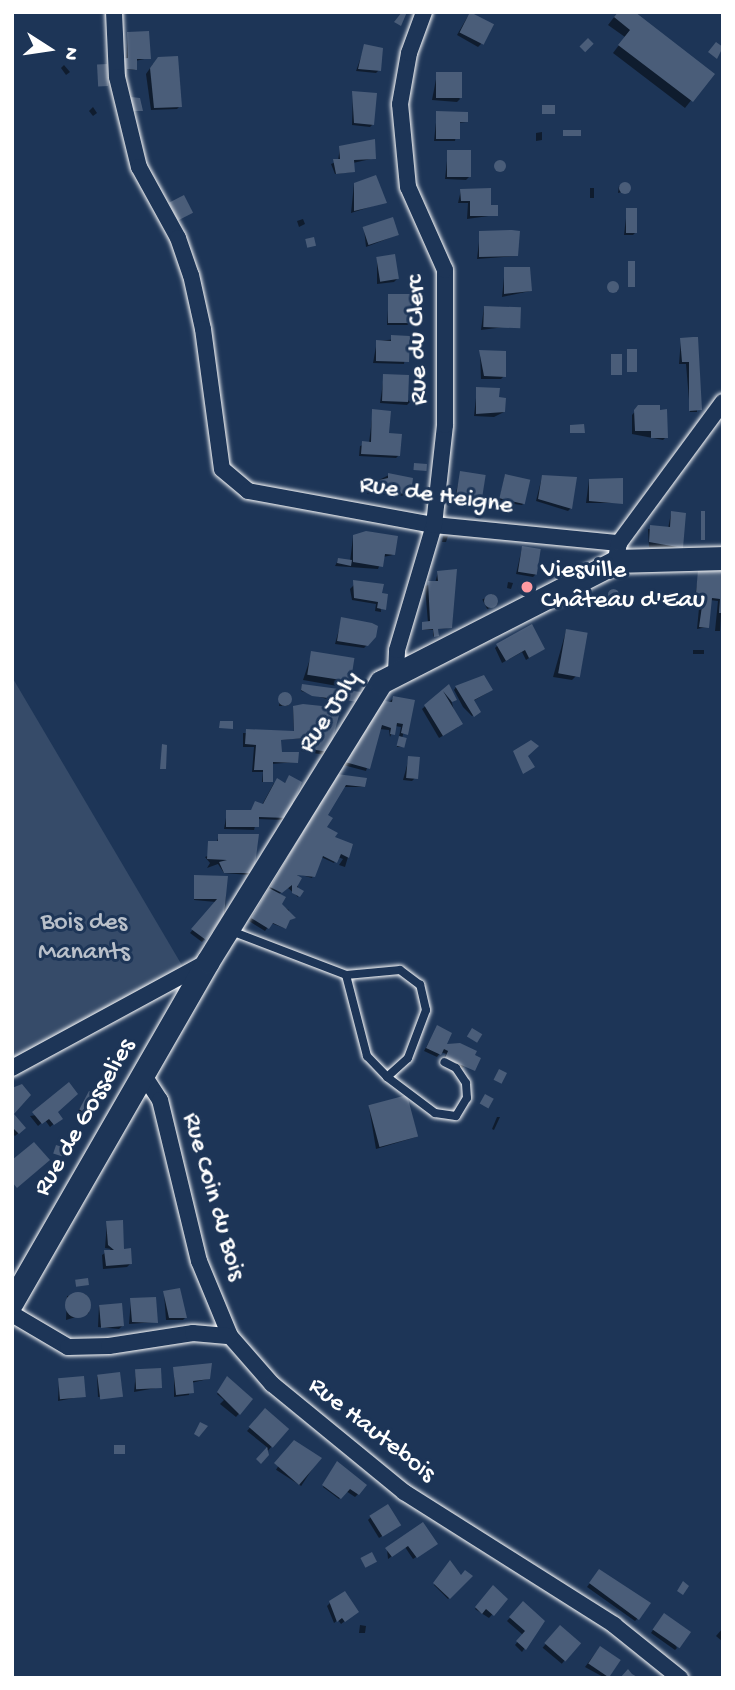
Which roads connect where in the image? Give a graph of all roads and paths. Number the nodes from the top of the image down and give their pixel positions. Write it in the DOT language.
graph roads {
  1 [pos="114,12"];
  2 [pos="424,12"];
  3 [pos="723,402"];
  4 [pos="434,525"];
  5 [pos="618,552"];
  6 [pos="723,558"];
  7 [pos="396,671"];
  8 [pos="228,930"];
  9 [pos="208,961"];
  10 [pos="346,975"];
  11 [pos="444,1062"];
  12 [pos="12,1068"];
  13 [pos="143,1074"];
  14 [pos="387,1077"];
  15 [pos="12,1302"];
  16 [pos="12,1314"];
  17 [pos="230,1336"];
  18 [pos="680,1678"];
  1 -- 4 [label="street, Rue de Heigne"];
  2 -- 4 [label="street, Rue du Clerc"];
  3 -- 5 [label="street"];
  4 -- 5 [label="street, Rue de Heigne"];
  4 -- 7 [label="street, Rue du Clerc"];
  5 -- 6 [label="street"];
  5 -- 7 [label="street, Rue Joly"];
  7 -- 8 [label="street, Rue Joly"];
  8 -- 9 [label="street, Rue Joly"];
  8 -- 10 [label="lane"];
  9 -- 12 [label="street"];
  9 -- 13 [label="street, Rue de Gosselies"];
  10 -- 14 [label="lane"];
  10 -- 14 [label="lane"];
  11 -- 14 [label="lane"];
  13 -- 15 [label="street, Rue de Gosselies"];
  13 -- 17 [label="street, Rue Coin du Bois"];
  16 -- 17 [label="street"];
  17 -- 18 [label="street, Rue Hautebois"];
}
